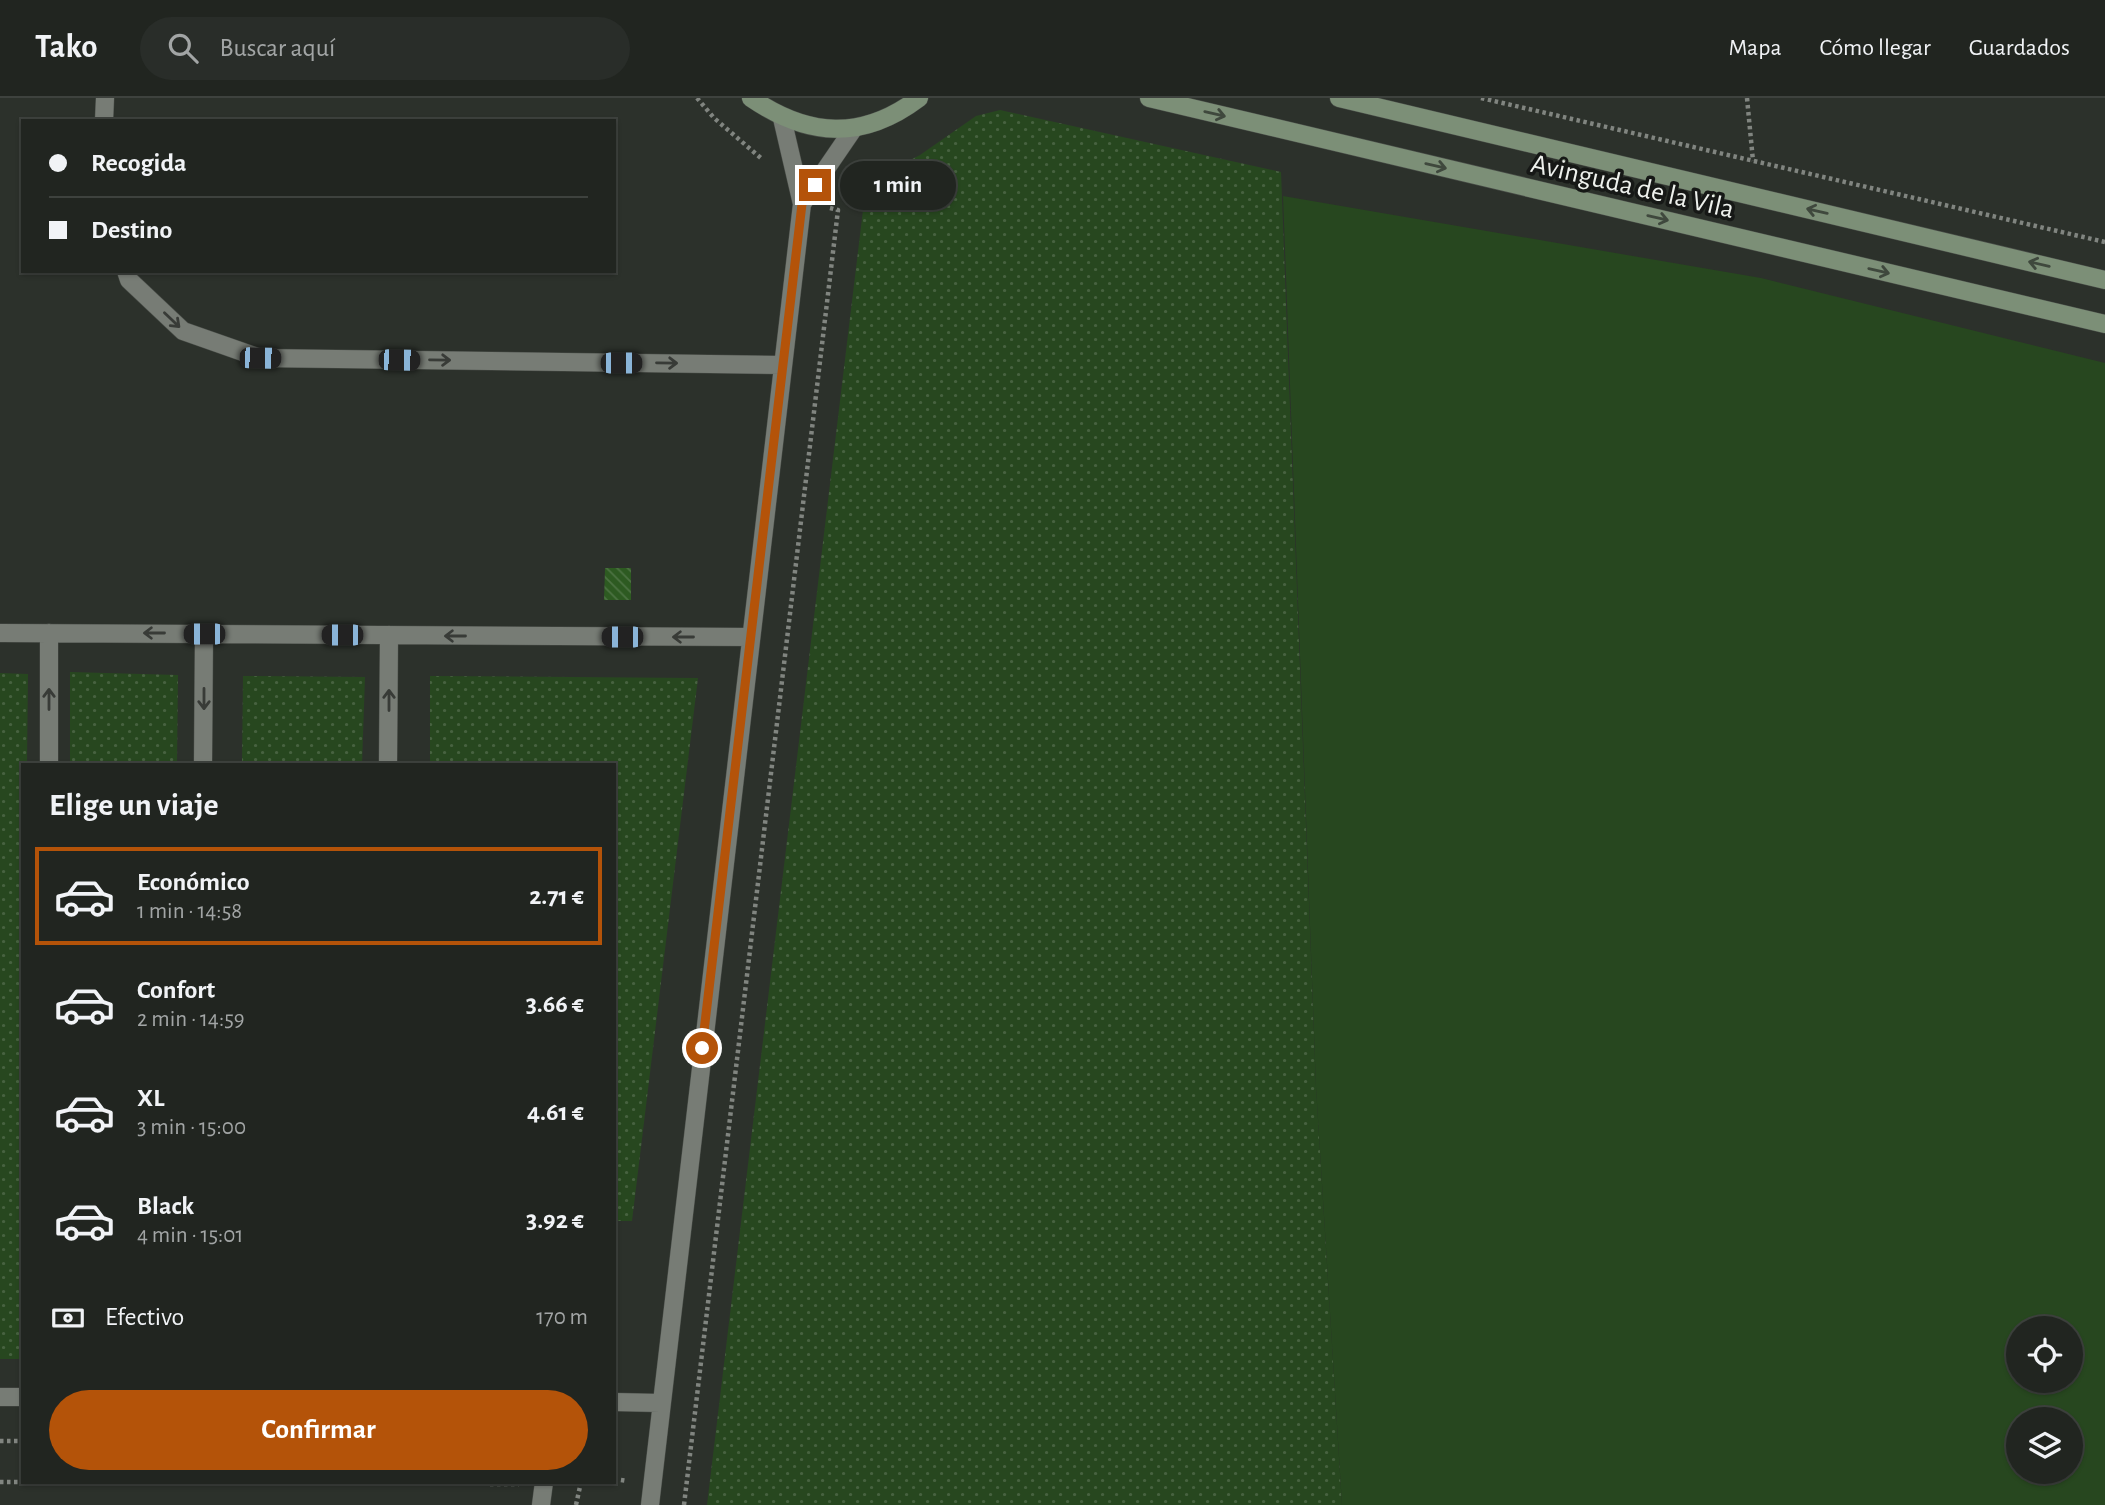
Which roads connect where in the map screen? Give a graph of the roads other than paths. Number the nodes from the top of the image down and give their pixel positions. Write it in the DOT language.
graph roads {
  1 [pos="104,98"];
  2 [pos="751,98"];
  3 [pos="919,98"];
  4 [pos="1149,98"];
  5 [pos="1339,98"];
  6 [pos="782,118"];
  7 [pos="104,119"];
  8 [pos="854,128"];
  9 [pos="802,204"];
  10 [pos="127,273"];
  11 [pos="2105,280"];
  12 [pos="2105,324"];
  13 [pos="783,365"];
  14 [pos="0,633"];
  15 [pos="49,633"];
  16 [pos="204,634"];
  17 [pos="389,635"];
  18 [pos="751,637"];
  19 [pos="48,763"];
  20 [pos="203,763"];
  21 [pos="388,763"];
  22 [pos="0,1397"];
  23 [pos="21,1397"];
  24 [pos="616,1402"];
  25 [pos="660,1403"];
  26 [pos="544,1484"];
  27 [pos="541,1505"];
  28 [pos="650,1505"];
  1 -- 7 [label="street"];
  2 -- 6 [label="street"];
  3 -- 8 [label="street"];
  4 -- 12 [label="street, Avinguda de la Vila, one-way"];
  11 -- 5 [label="street, Avinguda de la Vila, one-way"];
  6 -- 8 [label="street"];
  6 -- 9 [label="street"];
  8 -- 9 [label="street"];
  9 -- 13 [label="street"];
  10 -- 13 [label="street, one-way"];
  13 -- 18 [label="street"];
  14 -- 15 [label="street"];
  16 -- 15 [label="street, one-way"];
  19 -- 15 [label="street, one-way"];
  16 -- 17 [label="street"];
  16 -- 20 [label="street, one-way"];
  18 -- 17 [label="street, one-way"];
  21 -- 17 [label="street, one-way"];
  18 -- 25 [label="street"];
  22 -- 23 [label="street"];
  24 -- 25 [label="street"];
  25 -- 28 [label="street"];
  26 -- 27 [label="street"];
}
